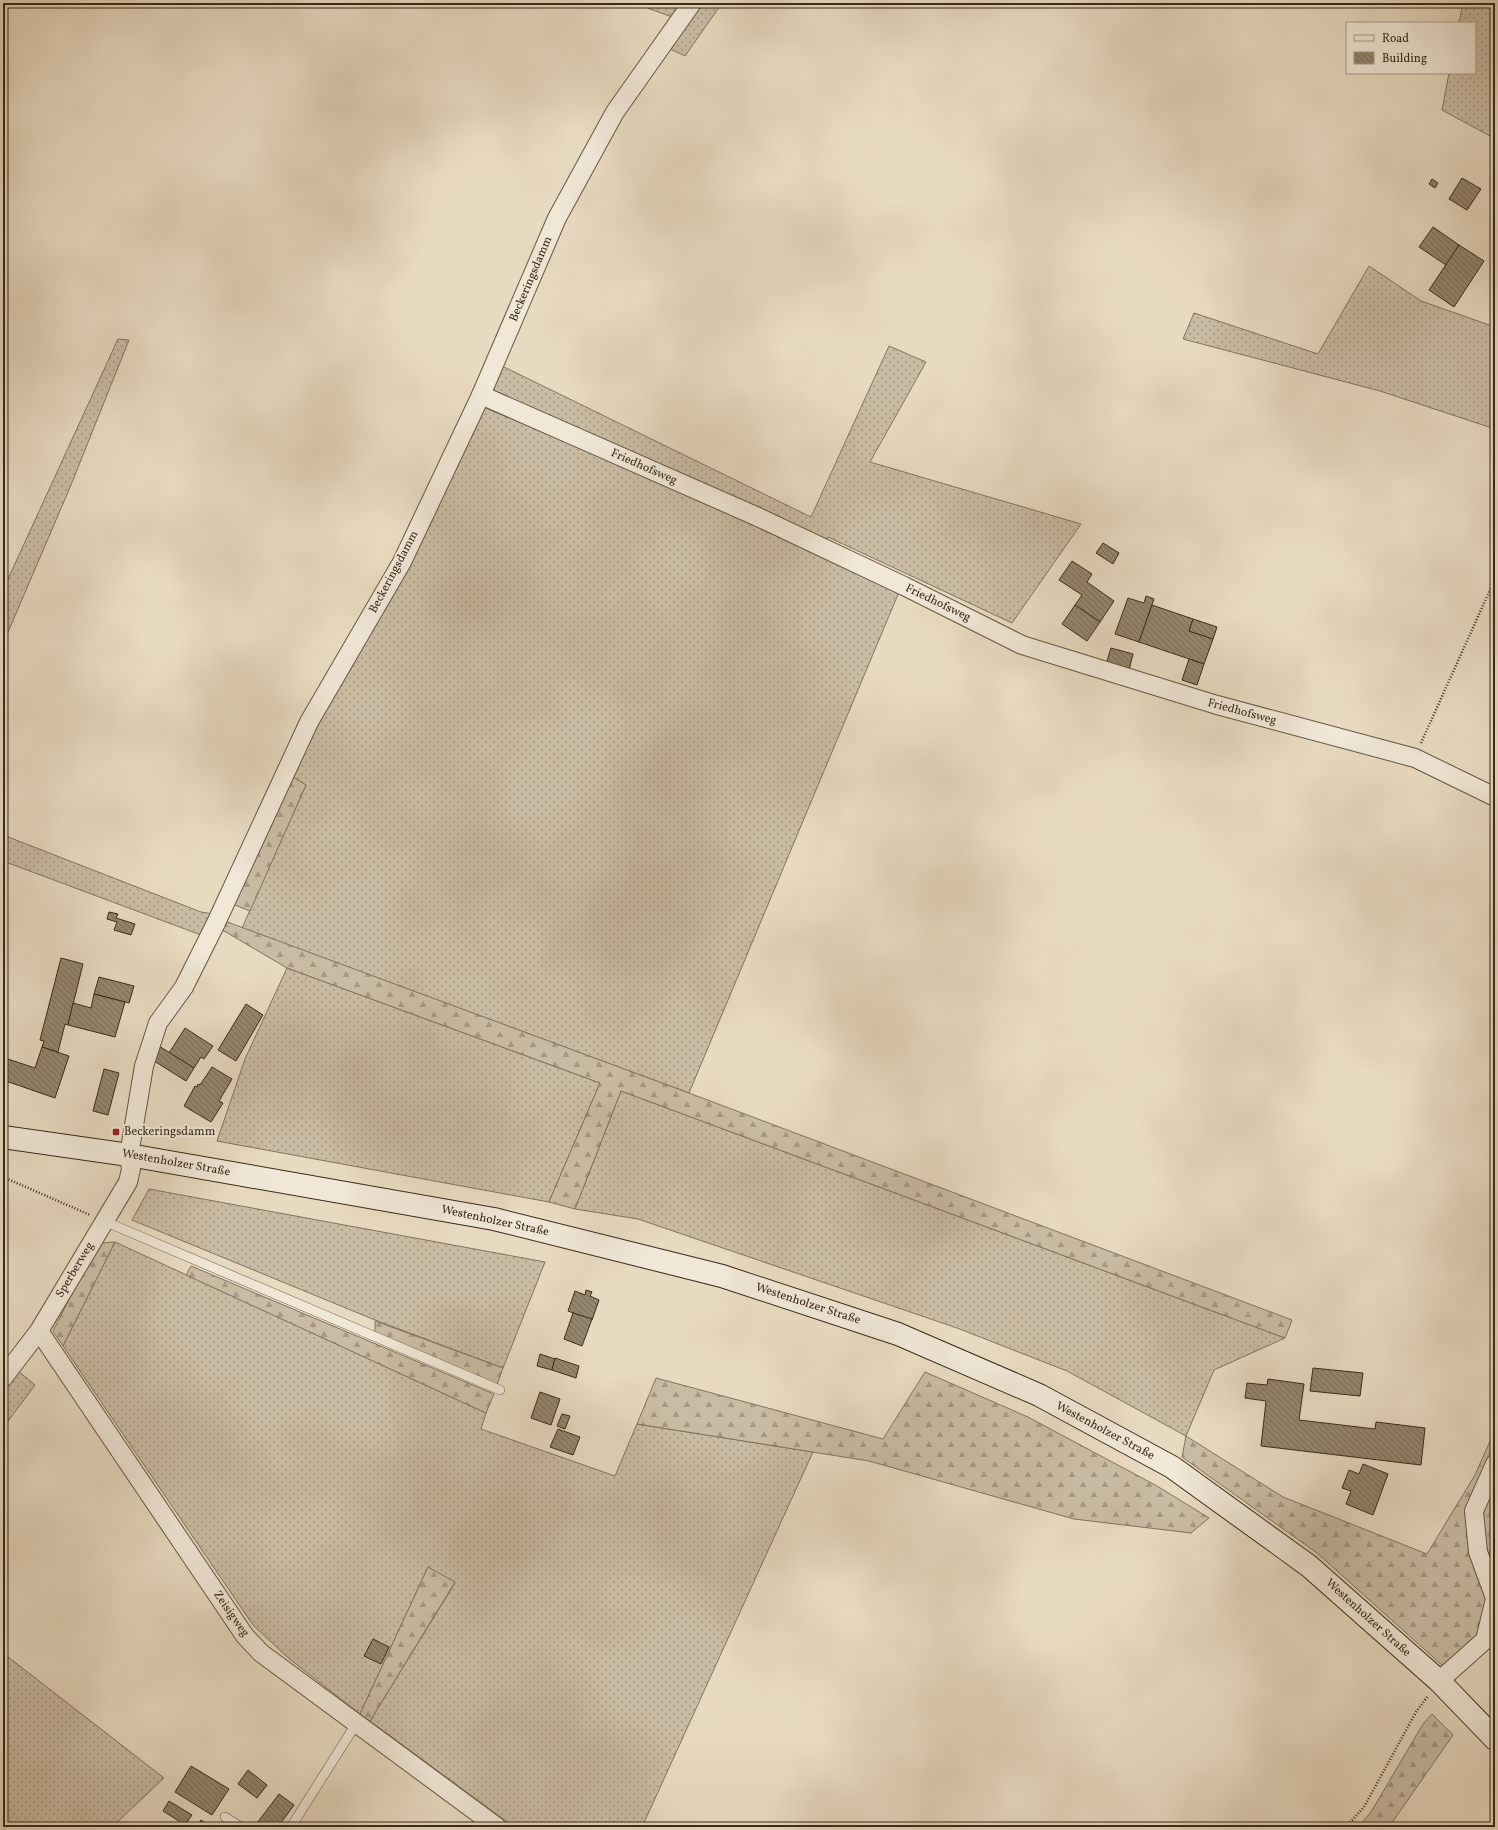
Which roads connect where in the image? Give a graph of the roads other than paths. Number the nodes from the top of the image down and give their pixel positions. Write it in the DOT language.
graph roads {
  1 [pos="692,3"];
  2 [pos="481,395"];
  3 [pos="1495,797"];
  4 [pos="3,1137"];
  5 [pos="129,1155"];
  6 [pos="104,1221"];
  7 [pos="39,1331"];
  8 [pos="3,1378"];
  9 [pos="500,1390"];
  10 [pos="1495,1464"];
  11 [pos="1495,1598"];
  12 [pos="1490,1642"];
  13 [pos="1439,1681"];
  14 [pos="356,1724"];
  15 [pos="1495,1740"];
  16 [pos="225,1817"];
  17 [pos="241,1827"];
  18 [pos="291,1827"];
  19 [pos="497,1827"];
  1 -- 2 [label="street, Beckeringsdamm"];
  2 -- 3 [label="street, Friedhofsweg"];
  2 -- 5 [label="street, Beckeringsdamm"];
  4 -- 5 [label="main road, Westenholzer Straße"];
  5 -- 6 [label="street, Sperberweg"];
  5 -- 13 [label="main road, Westenholzer Straße"];
  6 -- 7 [label="street, Sperberweg"];
  6 -- 9 [label="lane"];
  7 -- 8 [label="street, Sperberweg"];
  7 -- 14 [label="street, Zeisigweg"];
  10 -- 11 [label="street"];
  11 -- 12 [label="street"];
  12 -- 13 [label="street"];
  13 -- 15 [label="main road, Westenholzer Straße"];
  14 -- 18 [label="lane"];
  14 -- 19 [label="street, Zeisigweg"];
  16 -- 17 [label="lane"];
}
